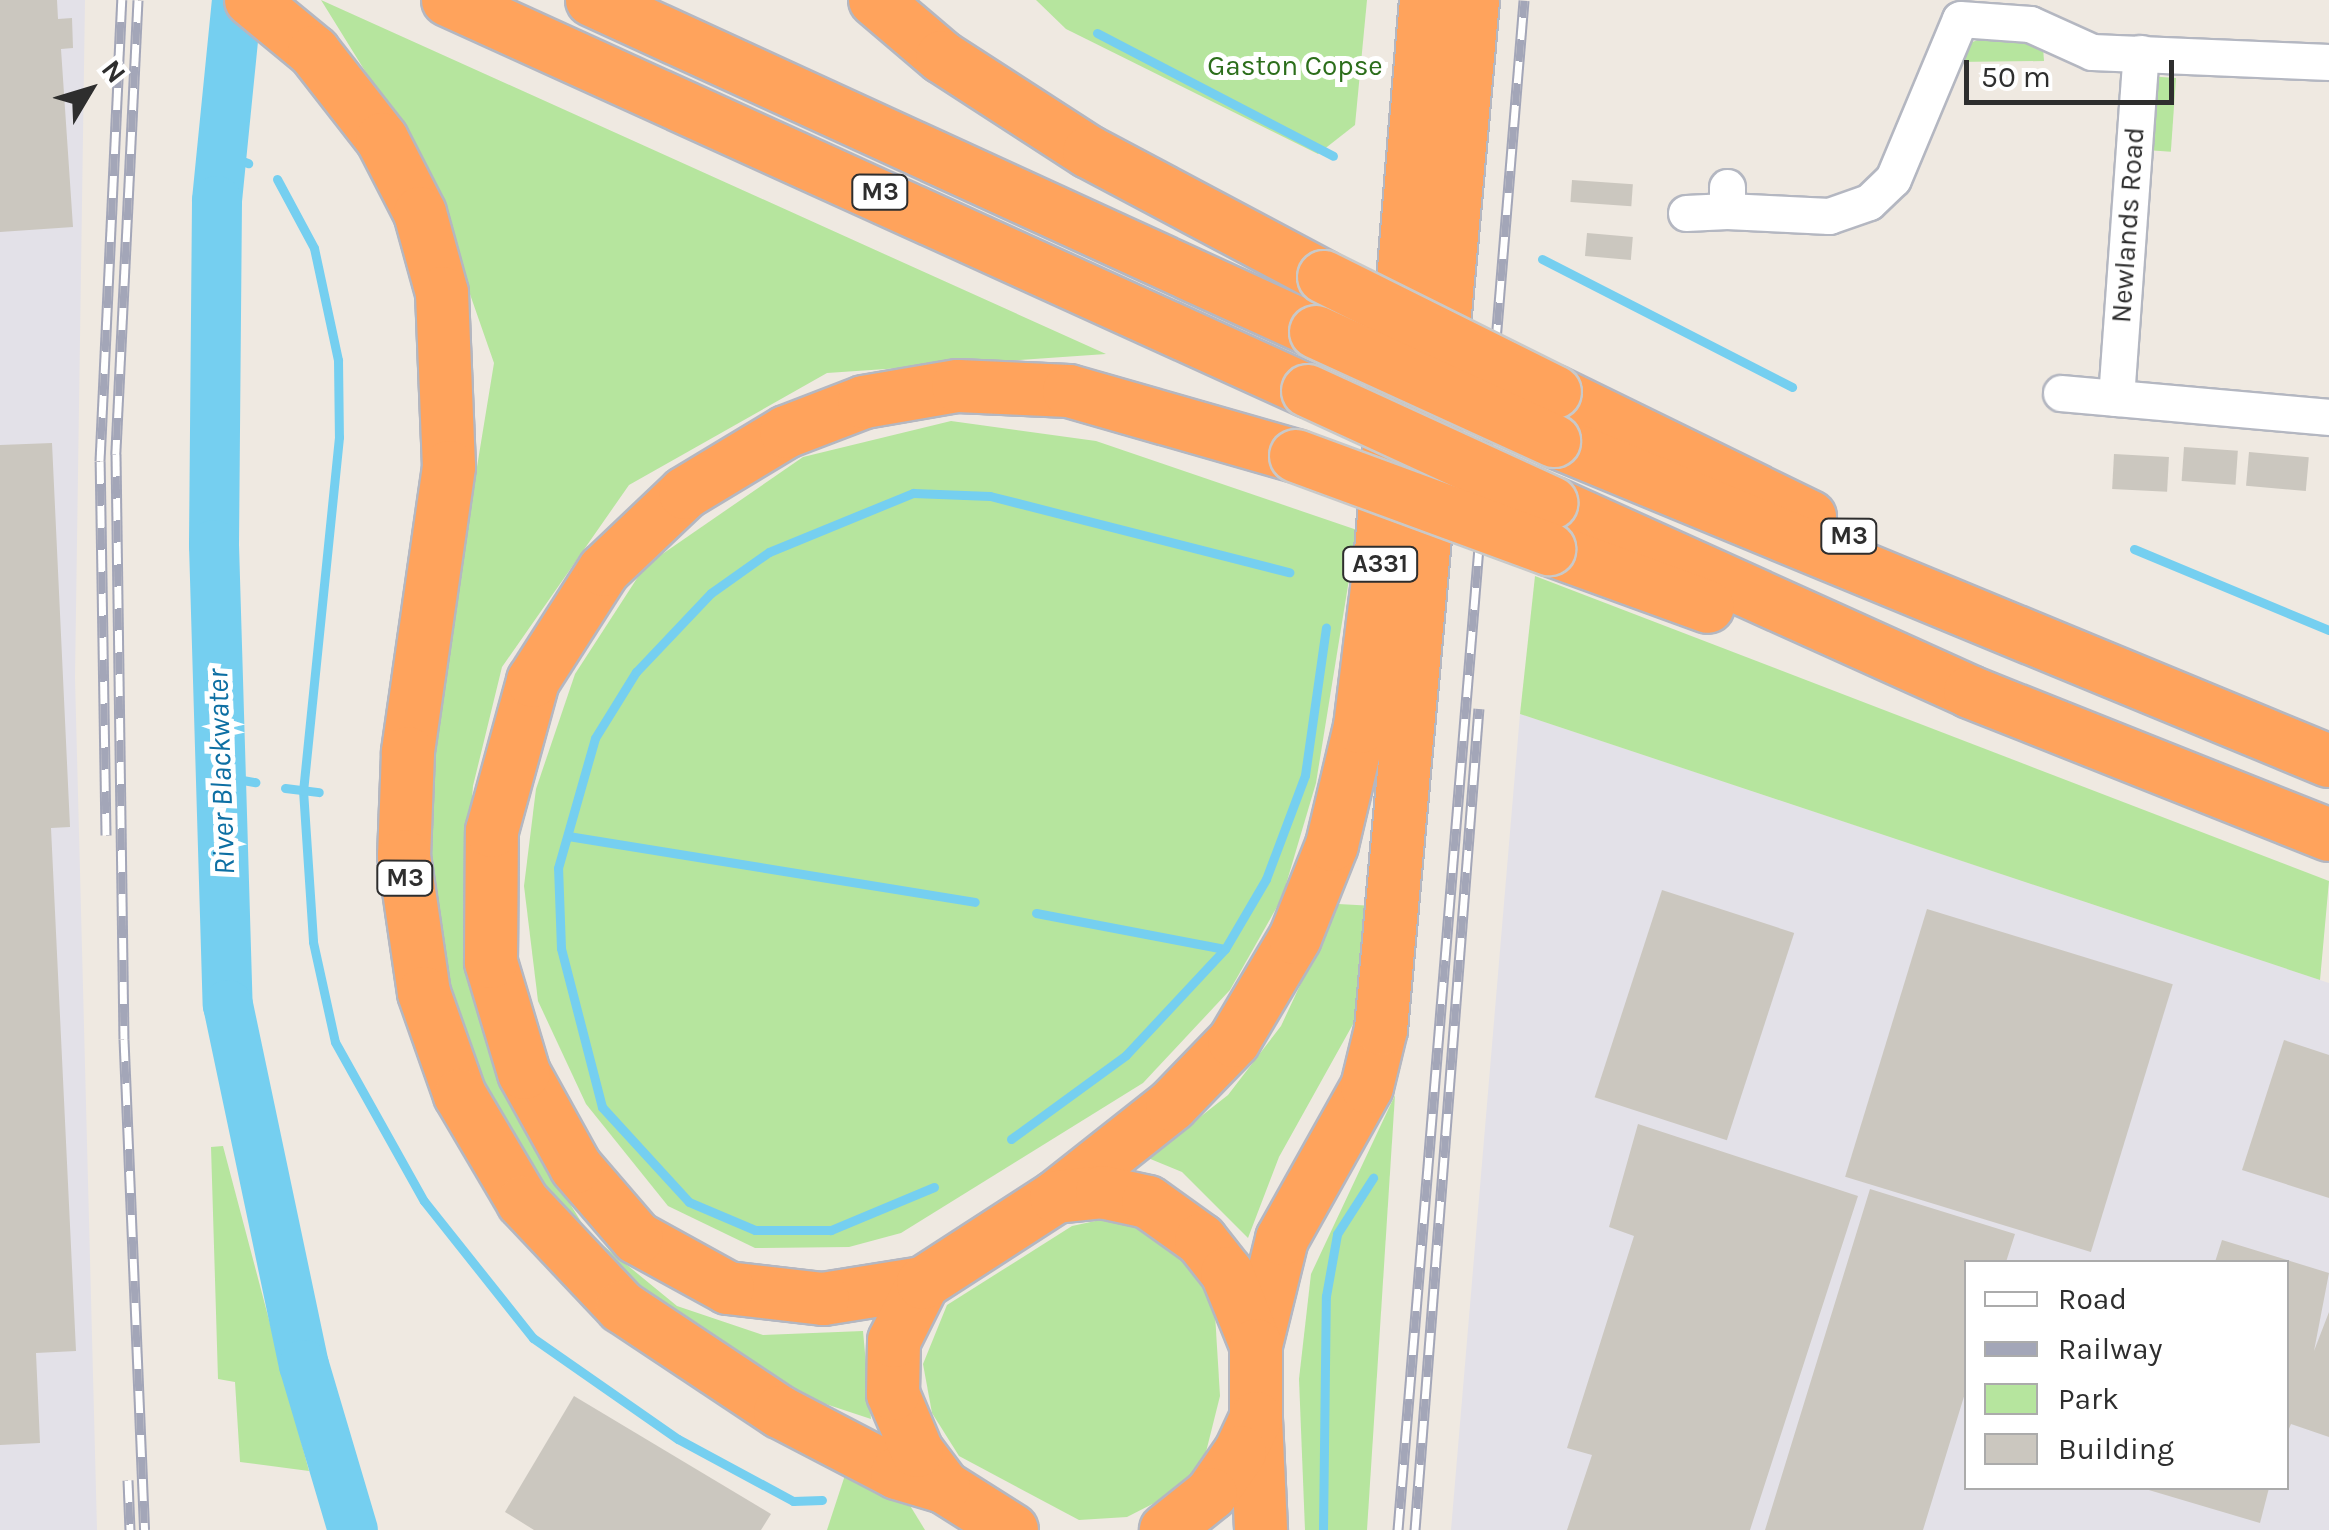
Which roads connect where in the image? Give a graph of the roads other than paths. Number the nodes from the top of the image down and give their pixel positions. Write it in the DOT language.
graph roads {
  1 [pos="252,0"];
  2 [pos="448,0"];
  3 [pos="592,0"];
  4 [pos="875,0"];
  5 [pos="1426,0"];
  6 [pos="1473,0"];
  7 [pos="1949,10"];
  8 [pos="2031,12"];
  9 [pos="2141,53"];
  10 [pos="2329,62"];
  11 [pos="1686,213"];
  12 [pos="2061,393"];
  13 [pos="2116,398"];
  14 [pos="1554,416"];
  15 [pos="2329,417"];
  16 [pos="1551,526"];
  17 [pos="2329,760"];
  18 [pos="2329,834"];
  19 [pos="1056,1197"];
  20 [pos="923,1282"];
  21 [pos="1256,1345"];
  22 [pos="1256,1418"];
  23 [pos="950,1504"];
  24 [pos="1012,1530"];
  25 [pos="1166,1530"];
  26 [pos="1260,1530"];
  1 -- 23 [label="highway, M3"];
  2 -- 16 [label="highway, M3, bridge"];
  3 -- 14 [label="highway, M3, bridge"];
  4 -- 14 [label="highway, M3, bridge"];
  5 -- 19 [label="highway, A331"];
  6 -- 21 [label="highway, A331"];
  7 -- 8 [label="street"];
  7 -- 11 [label="street"];
  8 -- 9 [label="street"];
  9 -- 10 [label="street"];
  9 -- 13 [label="street, Newlands Road"];
  12 -- 13 [label="street"];
  13 -- 15 [label="street"];
  14 -- 17 [label="highway, M3"];
  16 -- 18 [label="highway, M3"];
  16 -- 20 [label="highway, M3, bridge"];
  19 -- 20 [label="highway"];
  19 -- 21 [label="highway"];
  20 -- 23 [label="highway"];
  21 -- 22 [label="highway"];
  22 -- 25 [label="highway"];
  22 -- 26 [label="highway"];
  23 -- 24 [label="highway"];
}
